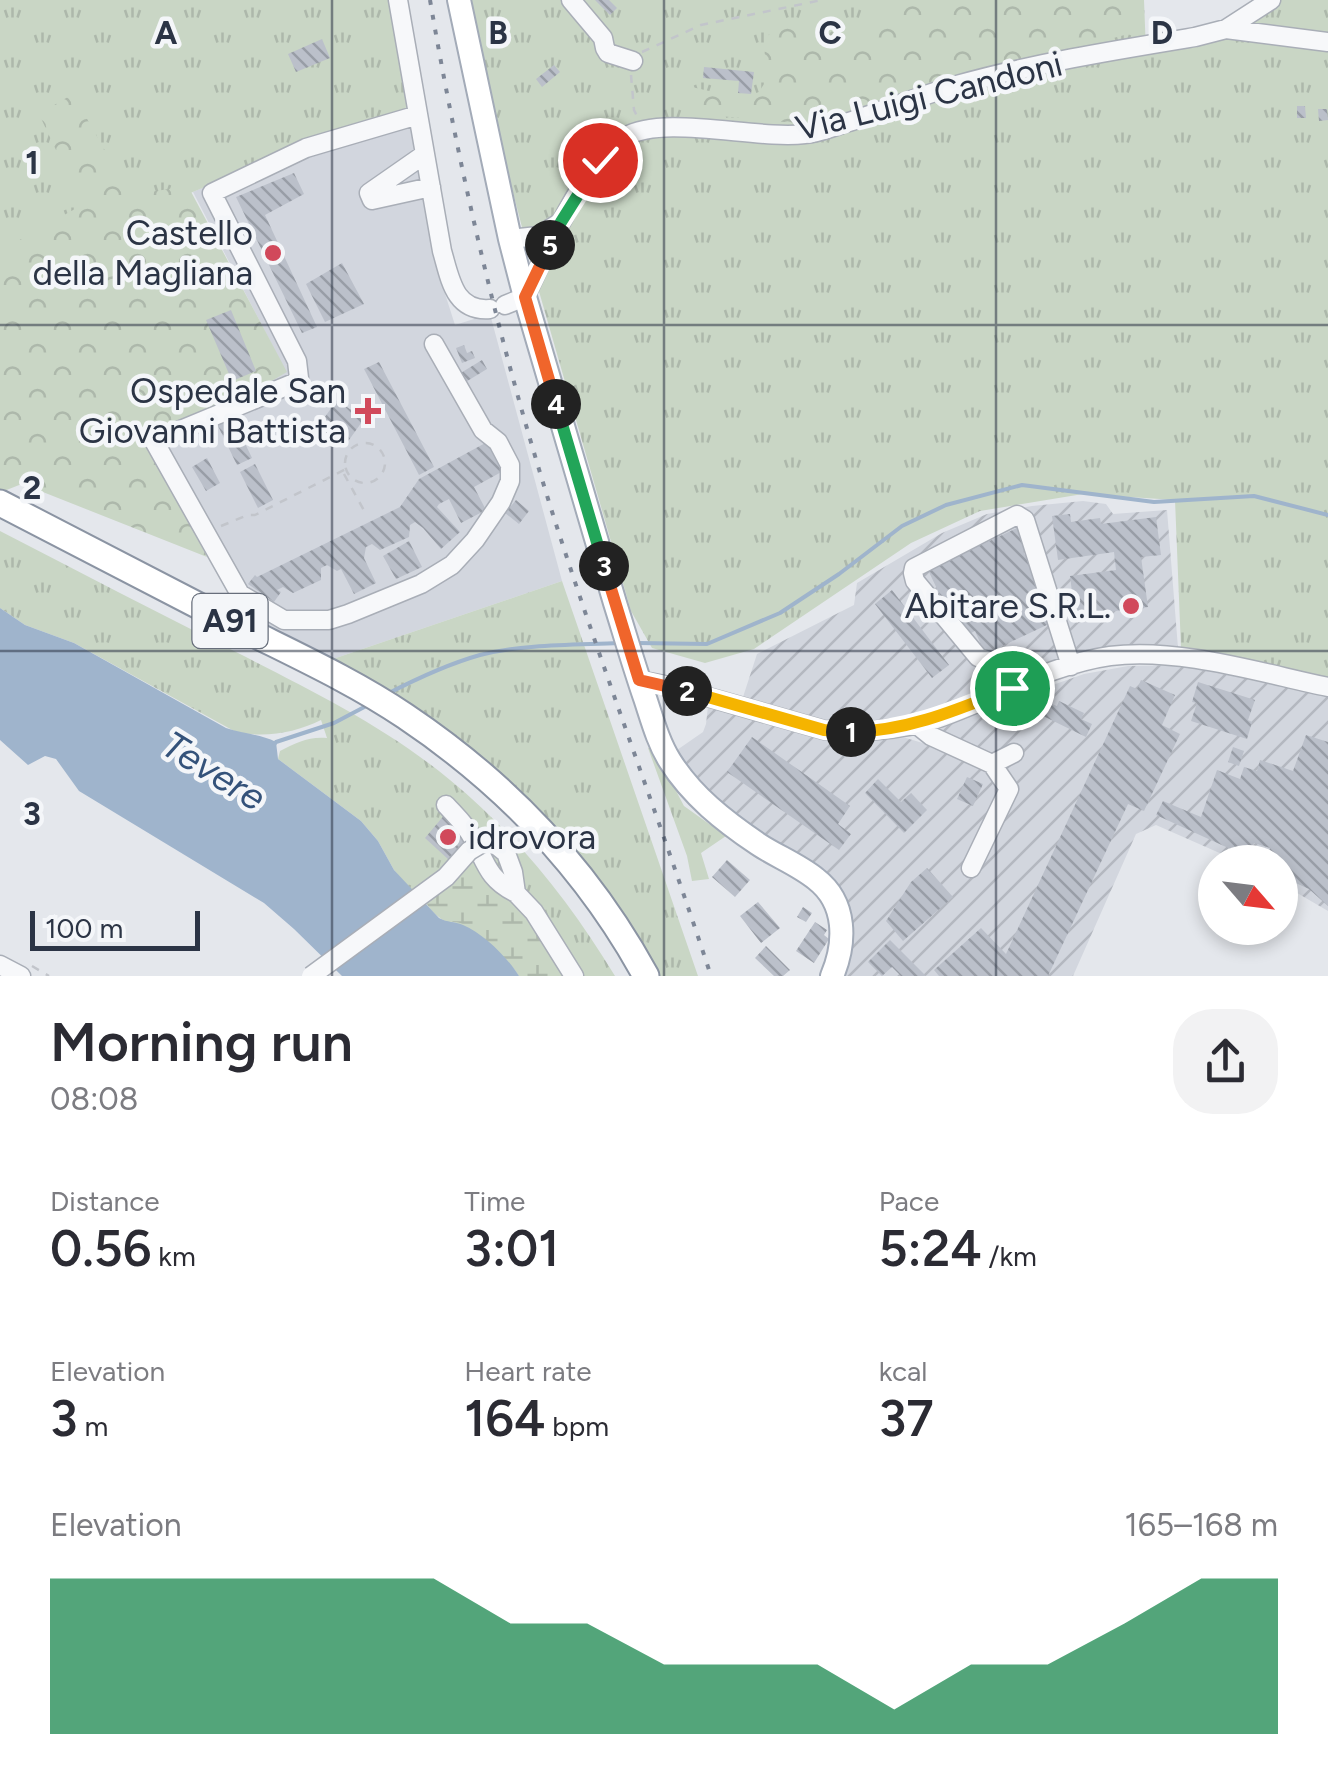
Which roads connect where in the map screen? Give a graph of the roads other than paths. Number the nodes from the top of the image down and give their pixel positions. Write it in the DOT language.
graph roads {
  1 [pos="398,0"];
  2 [pos="571,0"];
  3 [pos="1271,0"];
  4 [pos="460,1"];
  5 [pos="1226,29"];
  6 [pos="1328,42"];
  7 [pos="634,60"];
  8 [pos="418,115"];
  9 [pos="425,154"];
  10 [pos="431,188"];
  11 [pos="561,222"];
  12 [pos="510,239"];
  13 [pos="507,303"];
  14 [pos="434,344"];
  15 [pos="0,503"];
  16 [pos="0,522"];
  17 [pos="1072,666"];
  18 [pos="636,672"];
  19 [pos="1328,687"];
  20 [pos="1012,688"];
  21 [pos="916,724"];
  22 [pos="1014,753"];
  23 [pos="992,764"];
  24 [pos="446,805"];
  25 [pos="537,838"];
  26 [pos="971,868"];
  27 [pos="516,893"];
  28 [pos="0,965"];
  29 [pos="21,976"];
  30 [pos="312,976"];
  31 [pos="574,976"];
  32 [pos="627,976"];
  33 [pos="646,976"];
  34 [pos="832,976"];
  1 -- 8 [label="street"];
  2 -- 7 [label="street"];
  3 -- 5 [label="street, Via Luigi Candoni"];
  4 -- 12 [label="main road"];
  5 -- 6 [label="street"];
  5 -- 11 [label="street, Via Luigi Candoni"];
  8 -- 9 [label="street"];
  8 -- 14 [label="street"];
  9 -- 10 [label="street"];
  9 -- 10 [label="street"];
  10 -- 13 [label="street"];
  11 -- 12 [label="street"];
  11 -- 13 [label="street"];
  12 -- 13 [label="main road"];
  13 -- 18 [label="main road"];
  15 -- 25 [label="highway, A91"];
  16 -- 25 [label="highway, A91"];
  17 -- 19 [label="street"];
  17 -- 20 [label="street"];
  17 -- 20 [label="street"];
  18 -- 21 [label="street"];
  18 -- 34 [label="main road"];
  20 -- 21 [label="street"];
  21 -- 23 [label="street"];
  22 -- 23 [label="street"];
  23 -- 26 [label="street"];
  24 -- 27 [label="street"];
  25 -- 32 [label="highway, A91"];
  25 -- 33 [label="highway, A91"];
  27 -- 30 [label="street, bridge"];
  27 -- 31 [label="street"];
  28 -- 29 [label="street"];
}
